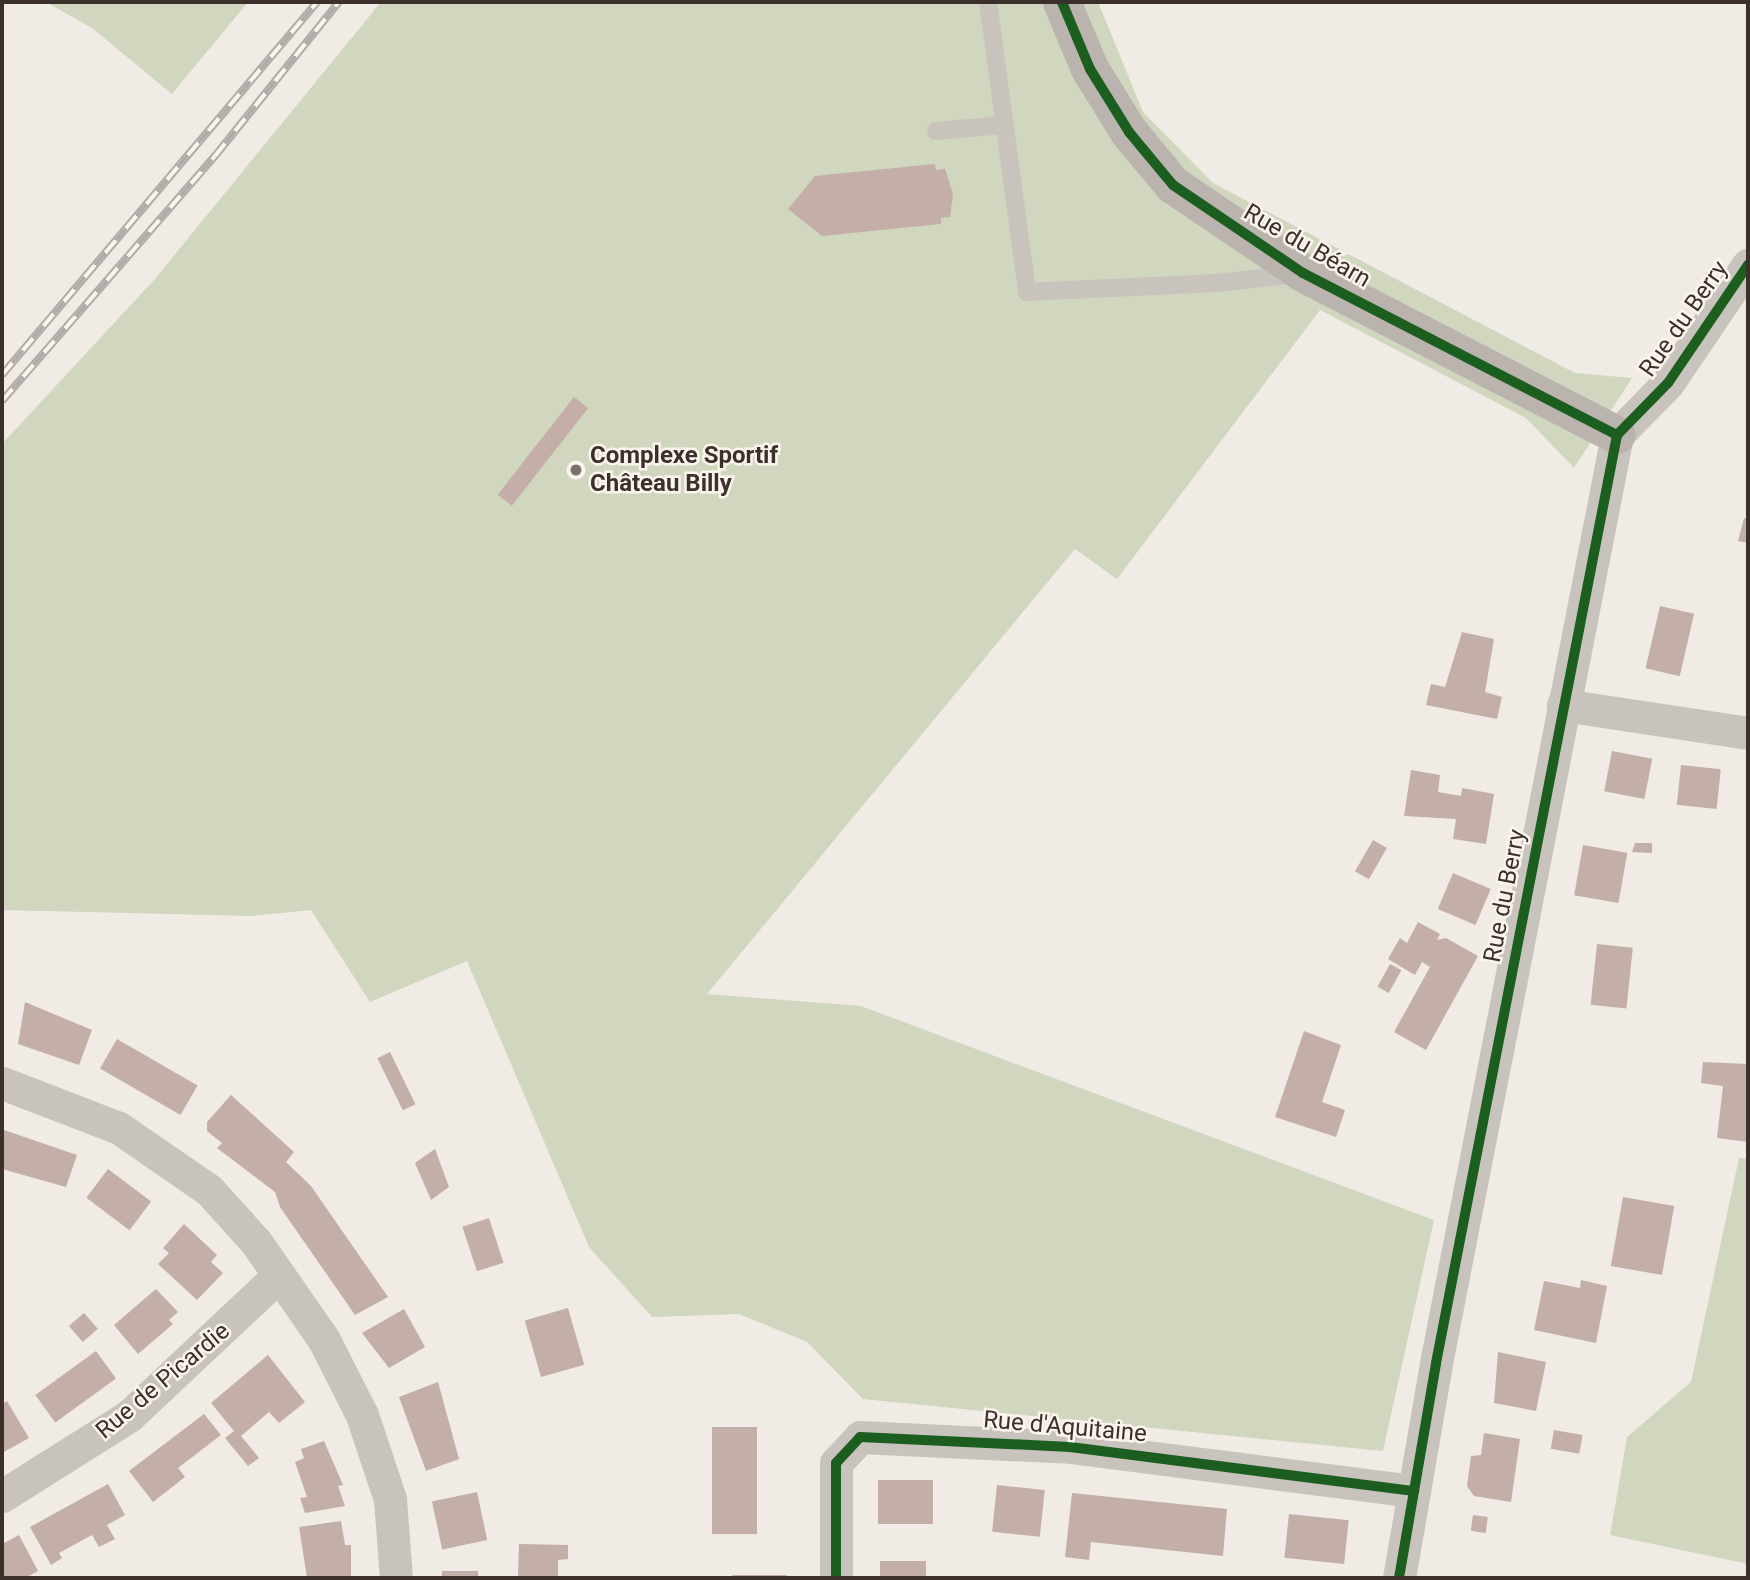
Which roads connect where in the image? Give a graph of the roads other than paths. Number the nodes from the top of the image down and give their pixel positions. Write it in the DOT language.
graph roads {
  1 [pos="988,2"];
  2 [pos="1062,2"];
  3 [pos="1005,125"];
  4 [pos="936,131"];
  5 [pos="1748,265"];
  6 [pos="1303,273"];
  7 [pos="1617,435"];
  8 [pos="1563,705"];
  9 [pos="1748,733"];
  10 [pos="2,1083"];
  11 [pos="278,1276"];
  12 [pos="1414,1491"];
  13 [pos="2,1496"];
  14 [pos="396,1578"];
  15 [pos="836,1578"];
  16 [pos="1399,1578"];
  1 -- 3 [label="lane"];
  2 -- 6 [label="street, Rue du Béarn"];
  3 -- 4 [label="lane"];
  3 -- 6 [label="lane"];
  5 -- 7 [label="street, Rue du Berry"];
  6 -- 7 [label="street, Rue du Béarn"];
  7 -- 8 [label="street, Rue du Berry"];
  8 -- 9 [label="street"];
  8 -- 12 [label="street, Rue du Berry"];
  10 -- 11 [label="street"];
  11 -- 13 [label="street, Rue de Picardie"];
  11 -- 14 [label="street"];
  12 -- 15 [label="street, Rue d'Aquitaine"];
  12 -- 16 [label="street, Rue du Berry"];
}
